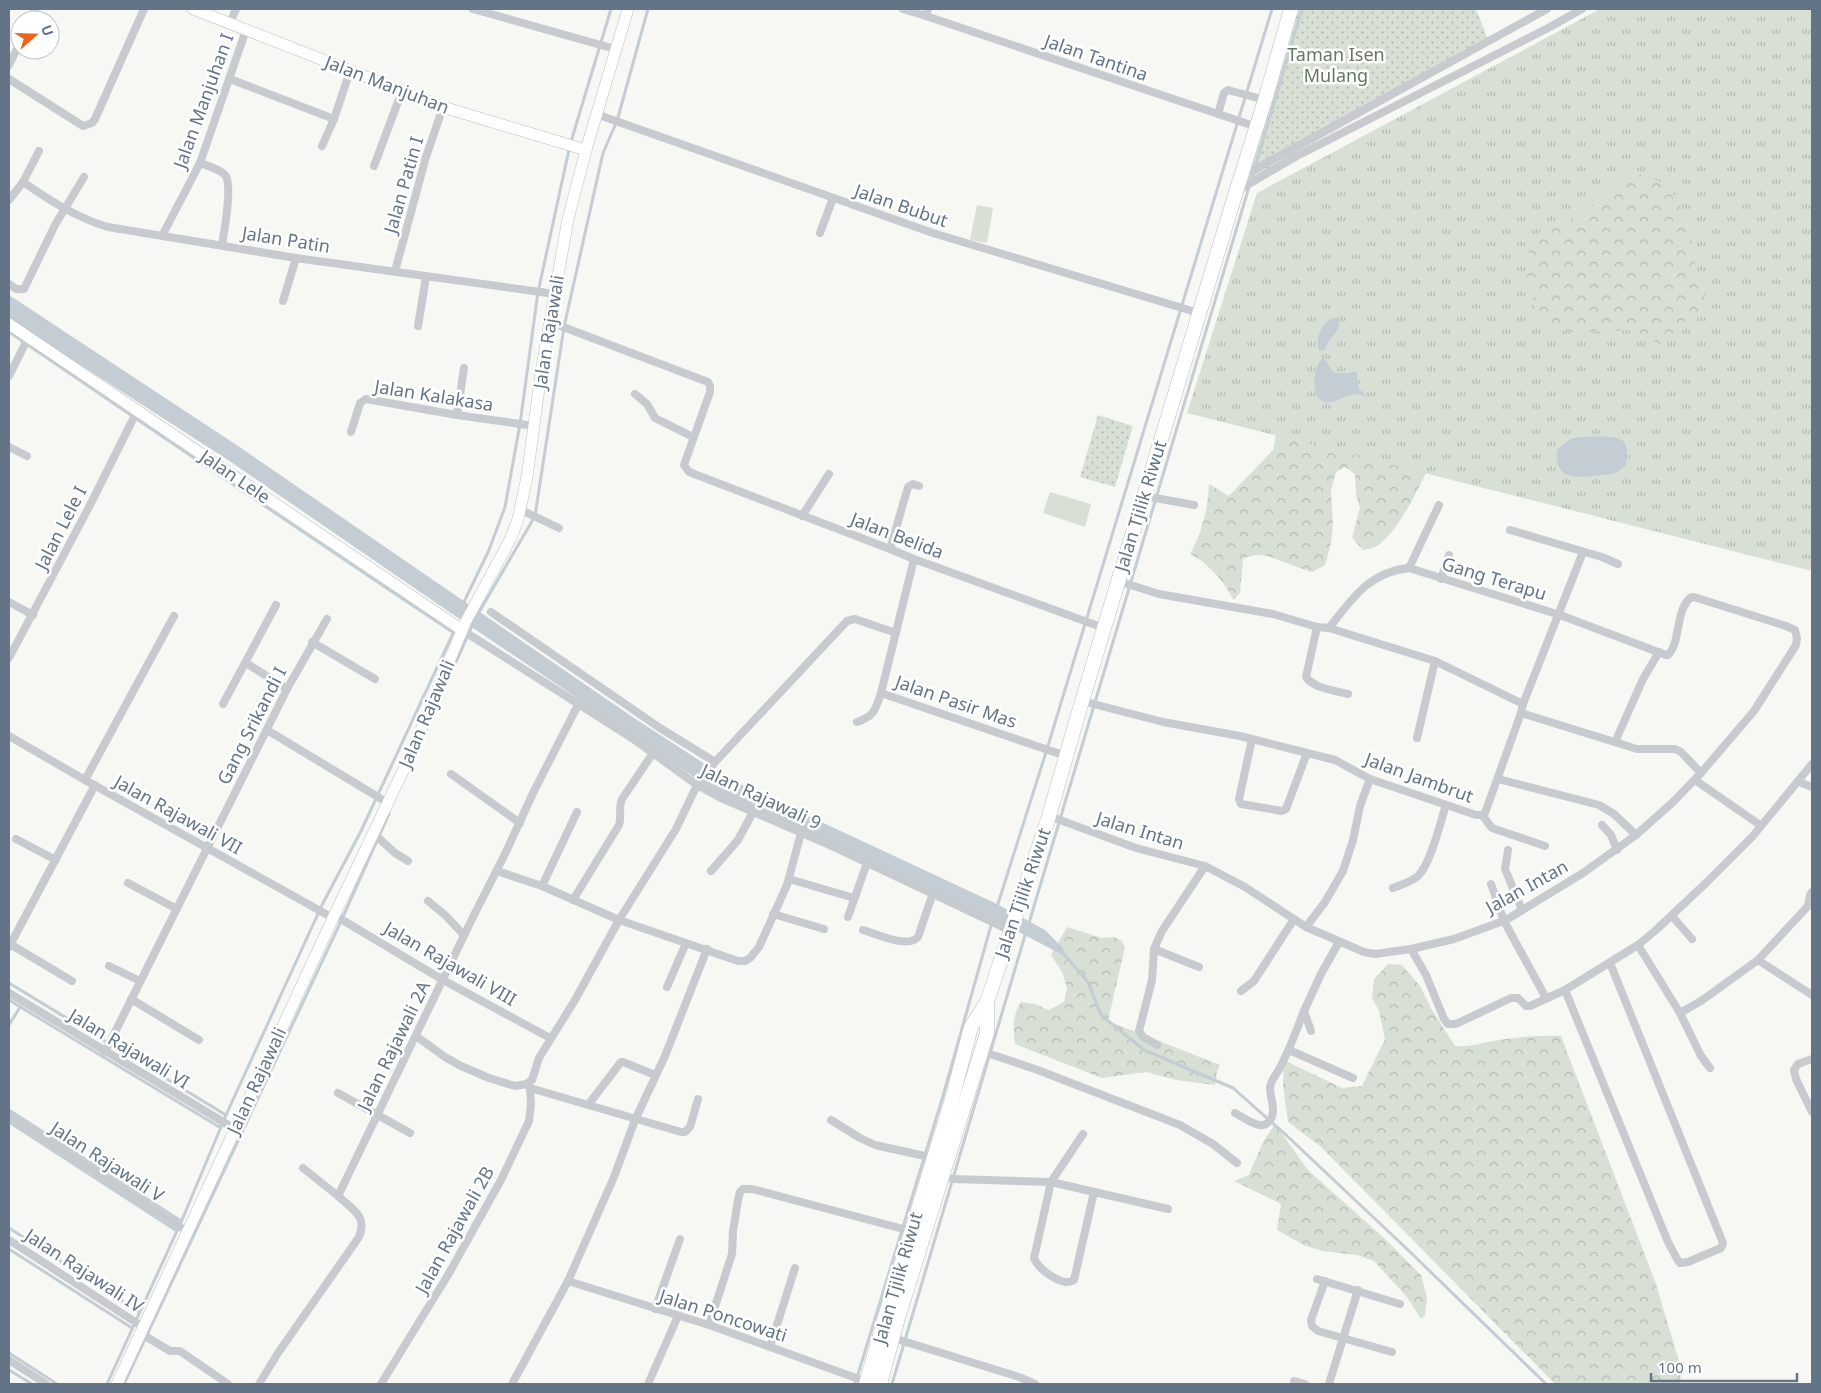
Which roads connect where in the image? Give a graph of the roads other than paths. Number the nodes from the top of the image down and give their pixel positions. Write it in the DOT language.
graph roads {
  1 [pos="144,9"];
  2 [pos="193,9"];
  3 [pos="236,9"];
  4 [pos="473,9"];
  5 [pos="628,9"];
  6 [pos="903,9"];
  7 [pos="1292,9"];
  8 [pos="1547,9"];
  9 [pos="1582,9"];
  10 [pos="927,12"];
  11 [pos="230,23"];
  12 [pos="246,30"];
  13 [pos="615,49"];
  14 [pos="350,71"];
  15 [pos="230,78"];
  16 [pos="9,79"];
  17 [pos="402,92"];
  18 [pos="1266,100"];
  19 [pos="443,107"];
  20 [pos="596,114"];
  21 [pos="1218,114"];
  22 [pos="334,119"];
  23 [pos="1257,128"];
  24 [pos="322,146"];
  25 [pos="586,150"];
  26 [pos="39,151"];
  27 [pos="200,163"];
  28 [pos="374,166"];
  29 [pos="1243,170"];
  30 [pos="84,177"];
  31 [pos="23,182"];
  32 [pos="1236,192"];
  33 [pos="834,198"];
  34 [pos="9,200"];
  35 [pos="65,208"];
  36 [pos="820,233"];
  37 [pos="162,236"];
  38 [pos="222,245"];
  39 [pos="296,258"];
  40 [pos="395,271"];
  41 [pos="426,277"];
  42 [pos="9,284"];
  43 [pos="555,294"];
  44 [pos="283,301"];
  45 [pos="1199,313"];
  46 [pos="550,322"];
  47 [pos="9,324"];
  48 [pos="418,326"];
  49 [pos="28,338"];
  50 [pos="464,368"];
  51 [pos="9,376"];
  52 [pos="635,394"];
  53 [pos="137,411"];
  54 [pos="457,415"];
  55 [pos="534,426"];
  56 [pos="352,432"];
  57 [pos="693,437"];
  58 [pos="9,447"];
  59 [pos="27,456"];
  60 [pos="829,474"];
  61 [pos="919,486"];
  62 [pos="1144,496"];
  63 [pos="1194,505"];
  64 [pos="1439,505"];
  65 [pos="521,510"];
  66 [pos="802,516"];
  67 [pos="559,528"];
  68 [pos="1510,530"];
  69 [pos="890,549"];
  70 [pos="1584,552"];
  71 [pos="1449,555"];
  72 [pos="914,560"];
  73 [pos="1618,564"];
  74 [pos="1409,568"];
  75 [pos="1441,579"];
  76 [pos="1118,581"];
  77 [pos="9,602"];
  78 [pos="276,605"];
  79 [pos="491,612"];
  80 [pos="33,615"];
  81 [pos="1560,615"];
  82 [pos="174,616"];
  83 [pos="327,619"];
  84 [pos="463,626"];
  85 [pos="1317,627"];
  86 [pos="1104,628"];
  87 [pos="1329,628"];
  88 [pos="896,633"];
  89 [pos="312,642"];
  90 [pos="1659,652"];
  91 [pos="1668,655"];
  92 [pos="9,658"];
  93 [pos="1436,661"];
  94 [pos="246,663"];
  95 [pos="375,679"];
  96 [pos="286,689"];
  97 [pos="881,693"];
  98 [pos="1348,694"];
  99 [pos="1082,701"];
  100 [pos="579,703"];
  101 [pos="223,704"];
  102 [pos="1523,704"];
  103 [pos="1521,713"];
  104 [pos="857,722"];
  105 [pos="267,730"];
  106 [pos="9,736"];
  107 [pos="1417,738"];
  108 [pos="1252,739"];
  109 [pos="1615,742"];
  110 [pos="653,753"];
  111 [pos="1307,753"];
  112 [pos="1066,756"];
  113 [pos="1812,764"];
  114 [pos="713,765"];
  115 [pos="1701,773"];
  116 [pos="450,774"];
  117 [pos="1370,779"];
  118 [pos="1498,779"];
  119 [pos="85,780"];
  120 [pos="1695,780"];
  121 [pos="1799,782"];
  122 [pos="698,783"];
  123 [pos="95,785"];
  124 [pos="1812,787"];
  125 [pos="380,798"];
  126 [pos="1446,805"];
  127 [pos="577,812"];
  128 [pos="754,812"];
  129 [pos="1482,815"];
  130 [pos="1049,816"];
  131 [pos="520,823"];
  132 [pos="1760,825"];
  133 [pos="1602,826"];
  134 [pos="373,834"];
  135 [pos="801,834"];
  136 [pos="1636,835"];
  137 [pos="16,839"];
  138 [pos="1546,846"];
  139 [pos="206,848"];
  140 [pos="1508,850"];
  141 [pos="1617,850"];
  142 [pos="56,860"];
  143 [pos="408,861"];
  144 [pos="867,863"];
  145 [pos="1206,866"];
  146 [pos="711,871"];
  147 [pos="497,872"];
  148 [pos="789,879"];
  149 [pos="128,882"];
  150 [pos="1491,884"];
  151 [pos="542,886"];
  152 [pos="1393,888"];
  153 [pos="1812,892"];
  154 [pos="934,893"];
  155 [pos="854,898"];
  156 [pos="573,900"];
  157 [pos="428,901"];
  158 [pos="177,909"];
  159 [pos="1522,910"];
  160 [pos="773,914"];
  161 [pos="1672,916"];
  162 [pos="334,917"];
  163 [pos="848,917"];
  164 [pos="1294,919"];
  165 [pos="618,920"];
  166 [pos="1015,920"];
  167 [pos="1504,921"];
  168 [pos="1306,927"];
  169 [pos="824,929"];
  170 [pos="863,930"];
  171 [pos="463,937"];
  172 [pos="1692,940"];
  173 [pos="1339,942"];
  174 [pos="686,943"];
  175 [pos="1638,945"];
  176 [pos="9,946"];
  177 [pos="1411,948"];
  178 [pos="707,949"];
  179 [pos="1154,949"];
  180 [pos="1758,960"];
  181 [pos="1610,963"];
  182 [pos="109,966"];
  183 [pos="1199,967"];
  184 [pos="443,980"];
  185 [pos="72,981"];
  186 [pos="140,981"];
  187 [pos="667,987"];
  188 [pos="1565,990"];
  189 [pos="1241,991"];
  190 [pos="11,994"];
  191 [pos="1812,995"];
  192 [pos="131,998"];
  193 [pos="1546,998"];
  194 [pos="987,1002"];
  195 [pos="9,1004"];
  196 [pos="1304,1011"];
  197 [pos="1680,1013"];
  198 [pos="1310,1031"];
  199 [pos="416,1036"];
  200 [pos="550,1038"];
  201 [pos="199,1040"];
  202 [pos="1157,1045"];
  203 [pos="1289,1050"];
  204 [pos="981,1051"];
  205 [pos="105,1052"];
  206 [pos="1812,1059"];
  207 [pos="1710,1068"];
  208 [pos="655,1075"];
  209 [pos="1353,1078"];
  210 [pos="528,1086"];
  211 [pos="338,1093"];
  212 [pos="698,1099"];
  213 [pos="588,1105"];
  214 [pos="1812,1112"];
  215 [pos="1235,1113"];
  216 [pos="377,1115"];
  217 [pos="9,1116"];
  218 [pos="635,1120"];
  219 [pos="831,1120"];
  220 [pos="227,1125"];
  221 [pos="410,1133"];
  222 [pos="1083,1134"];
  223 [pos="934,1158"];
  224 [pos="1237,1163"];
  225 [pos="303,1168"];
  226 [pos="942,1176"];
  227 [pos="1051,1182"];
  228 [pos="1094,1192"];
  229 [pos="338,1196"];
  230 [pos="1168,1209"];
  231 [pos="182,1229"];
  232 [pos="911,1231"];
  233 [pos="680,1239"];
  234 [pos="9,1240"];
  235 [pos="795,1268"];
  236 [pos="568,1280"];
  237 [pos="1358,1290"];
  238 [pos="1400,1304"];
  239 [pos="655,1309"];
  240 [pos="678,1316"];
  241 [pos="709,1325"];
  242 [pos="139,1326"];
  243 [pos="887,1336"];
  244 [pos="1343,1339"];
  245 [pos="770,1347"];
  246 [pos="1392,1352"];
  247 [pos="9,1360"];
  248 [pos="1294,1381"];
  249 [pos="46,1384"];
  250 [pos="117,1384"];
  251 [pos="228,1384"];
  252 [pos="259,1384"];
  253 [pos="381,1384"];
  254 [pos="512,1384"];
  255 [pos="648,1384"];
  256 [pos="871,1384"];
  257 [pos="1035,1384"];
  258 [pos="1305,1384"];
  259 [pos="1328,1384"];
  1 -- 16 [label="street"];
  2 -- 11 [label="main road, Jalan Manjuhan"];
  3 -- 11 [label="street"];
  4 -- 13 [label="street"];
  5 -- 13 [label="main road, Jalan Rajawali"];
  6 -- 10 [label="street, Jalan Tantina"];
  7 -- 18 [label="highway, Jalan Tjilik Riwut"];
  8 -- 29 [label="street"];
  9 -- 32 [label="street"];
  10 -- 21 [label="street, Jalan Tantina"];
  11 -- 12 [label="main road, Jalan Manjuhan"];
  12 -- 14 [label="main road, Jalan Manjuhan"];
  12 -- 15 [label="street, Jalan Manjuhan I"];
  13 -- 20 [label="main road, Jalan Rajawali"];
  14 -- 17 [label="main road, Jalan Manjuhan"];
  14 -- 22 [label="street"];
  15 -- 22 [label="street"];
  15 -- 27 [label="street, Jalan Manjuhan I"];
  17 -- 19 [label="main road, Jalan Manjuhan"];
  17 -- 28 [label="street"];
  18 -- 21 [label="street"];
  18 -- 23 [label="highway, Jalan Tjilik Riwut"];
  19 -- 25 [label="main road, Jalan Manjuhan"];
  19 -- 40 [label="street, Jalan Patin I"];
  20 -- 25 [label="main road, Jalan Rajawali"];
  20 -- 33 [label="street, Jalan Bubut"];
  21 -- 23 [label="street, Jalan Tantina"];
  22 -- 24 [label="street"];
  23 -- 29 [label="highway, Jalan Tjilik Riwut"];
  25 -- 43 [label="main road, Jalan Rajawali"];
  26 -- 31 [label="street"];
  27 -- 37 [label="street, Jalan Manjuhan I"];
  27 -- 38 [label="street"];
  29 -- 32 [label="highway, Jalan Tjilik Riwut"];
  30 -- 35 [label="street"];
  31 -- 34 [label="street"];
  31 -- 35 [label="street, Jalan Patin"];
  32 -- 45 [label="highway, Jalan Tjilik Riwut"];
  33 -- 36 [label="street"];
  33 -- 45 [label="street, Jalan Bubut"];
  35 -- 37 [label="street, Jalan Patin"];
  35 -- 42 [label="street"];
  37 -- 38 [label="street, Jalan Patin"];
  38 -- 39 [label="street, Jalan Patin"];
  39 -- 40 [label="street, Jalan Patin"];
  39 -- 44 [label="street"];
  40 -- 41 [label="street, Jalan Patin"];
  41 -- 43 [label="street, Jalan Patin"];
  41 -- 48 [label="street"];
  43 -- 46 [label="main road, Jalan Rajawali"];
  45 -- 62 [label="highway, Jalan Tjilik Riwut"];
  46 -- 55 [label="main road, Jalan Rajawali"];
  46 -- 57 [label="street"];
  47 -- 49 [label="main road, Jalan Lele"];
  49 -- 51 [label="street"];
  49 -- 53 [label="main road, Jalan Lele"];
  50 -- 54 [label="street"];
  52 -- 57 [label="street"];
  53 -- 80 [label="street, Jalan Lele I"];
  53 -- 84 [label="main road, Jalan Lele"];
  54 -- 55 [label="street, Jalan Kalakasa"];
  54 -- 56 [label="street, Jalan Kalakasa"];
  55 -- 65 [label="main road, Jalan Rajawali"];
  57 -- 66 [label="street, Jalan Belida"];
  58 -- 59 [label="street"];
  60 -- 66 [label="street"];
  61 -- 69 [label="street"];
  62 -- 63 [label="street"];
  62 -- 76 [label="highway, Jalan Tjilik Riwut"];
  64 -- 74 [label="street"];
  65 -- 67 [label="street"];
  65 -- 84 [label="main road, Jalan Rajawali"];
  66 -- 69 [label="street, Jalan Belida"];
  68 -- 70 [label="street"];
  69 -- 72 [label="street, Jalan Belida"];
  70 -- 73 [label="street"];
  70 -- 81 [label="street, Jalan Jambrut"];
  71 -- 75 [label="street"];
  72 -- 86 [label="street, Jalan Belida"];
  72 -- 88 [label="street, Jalan Pasir Mas"];
  74 -- 75 [label="street, Gang Terapu"];
  74 -- 87 [label="street"];
  75 -- 81 [label="street, Gang Terapu"];
  76 -- 85 [label="street"];
  76 -- 86 [label="highway, Jalan Tjilik Riwut"];
  77 -- 80 [label="street"];
  78 -- 94 [label="street"];
  79 -- 114 [label="street"];
  80 -- 92 [label="street, Jalan Lele I"];
  81 -- 90 [label="street, Gang Terapu"];
  81 -- 102 [label="street, Jalan Jambrut"];
  82 -- 119 [label="street"];
  83 -- 89 [label="street, Gang Srikandi I"];
  84 -- 100 [label="street, Jalan Rajawali 9"];
  84 -- 125 [label="main road, Jalan Rajawali"];
  85 -- 87 [label="street"];
  85 -- 98 [label="street"];
  86 -- 99 [label="highway, Jalan Tjilik Riwut"];
  87 -- 93 [label="street"];
  88 -- 97 [label="street, Jalan Pasir Mas"];
  88 -- 114 [label="street"];
  89 -- 95 [label="street"];
  89 -- 96 [label="street, Gang Srikandi I"];
  90 -- 91 [label="street, Gang Terapu"];
  90 -- 109 [label="street"];
  91 -- 115 [label="street, Jalan Intan"];
  93 -- 102 [label="street"];
  93 -- 107 [label="street"];
  94 -- 96 [label="street"];
  94 -- 101 [label="street"];
  96 -- 105 [label="street, Gang Srikandi I"];
  97 -- 104 [label="street"];
  97 -- 112 [label="street, Jalan Pasir Mas"];
  99 -- 108 [label="street, Jalan Jambrut"];
  99 -- 112 [label="highway, Jalan Tjilik Riwut"];
  100 -- 110 [label="street, Jalan Rajawali 9"];
  100 -- 131 [label="street, Jalan Rajawali 2A"];
  102 -- 103 [label="street, Jalan Jambrut"];
  103 -- 109 [label="street"];
  103 -- 118 [label="street, Jalan Jambrut"];
  105 -- 125 [label="street"];
  105 -- 139 [label="street, Gang Srikandi I"];
  106 -- 119 [label="street, Jalan Rajawali VII"];
  108 -- 111 [label="street, Jalan Jambrut"];
  108 -- 111 [label="street"];
  109 -- 115 [label="street"];
  110 -- 122 [label="street, Jalan Rajawali 9"];
  110 -- 156 [label="street"];
  111 -- 117 [label="street, Jalan Jambrut"];
  112 -- 130 [label="highway, Jalan Tjilik Riwut"];
  113 -- 121 [label="street"];
  114 -- 122 [label="street"];
  115 -- 120 [label="street, Jalan Intan"];
  116 -- 131 [label="street"];
  117 -- 126 [label="street, Jalan Jambrut"];
  117 -- 168 [label="street"];
  118 -- 129 [label="street, Jalan Jambrut"];
  118 -- 136 [label="street"];
  119 -- 123 [label="street, Jalan Rajawali VII"];
  120 -- 132 [label="street"];
  120 -- 136 [label="street, Jalan Intan"];
  121 -- 124 [label="street"];
  121 -- 132 [label="street"];
  122 -- 128 [label="street, Jalan Rajawali 9"];
  122 -- 165 [label="street"];
  123 -- 139 [label="street, Jalan Rajawali VII"];
  123 -- 142 [label="street"];
  125 -- 134 [label="main road, Jalan Rajawali"];
  126 -- 129 [label="street, Jalan Jambrut"];
  126 -- 152 [label="street"];
  127 -- 151 [label="street"];
  128 -- 135 [label="street, Jalan Rajawali 9"];
  128 -- 146 [label="street"];
  129 -- 138 [label="street"];
  130 -- 145 [label="street, Jalan Intan"];
  130 -- 166 [label="highway, Jalan Tjilik Riwut"];
  131 -- 147 [label="street, Jalan Rajawali 2A"];
  132 -- 161 [label="street"];
  133 -- 141 [label="street"];
  134 -- 143 [label="street"];
  134 -- 162 [label="main road, Jalan Rajawali"];
  135 -- 144 [label="street, Jalan Rajawali 9"];
  135 -- 148 [label="street"];
  136 -- 141 [label="street, Jalan Intan"];
  137 -- 142 [label="street"];
  139 -- 158 [label="street, Gang Srikandi I"];
  139 -- 162 [label="street, Jalan Rajawali VII"];
  140 -- 159 [label="street"];
  141 -- 159 [label="street, Jalan Intan"];
  142 -- 176 [label="street"];
  144 -- 154 [label="street, Jalan Rajawali 9"];
  144 -- 155 [label="street"];
  145 -- 164 [label="street, Jalan Intan"];
  145 -- 179 [label="street"];
  147 -- 151 [label="street"];
  147 -- 171 [label="street, Jalan Rajawali 2A"];
  148 -- 155 [label="street"];
  148 -- 160 [label="street"];
  149 -- 158 [label="street"];
  150 -- 167 [label="street"];
  151 -- 156 [label="street"];
  153 -- 180 [label="street"];
  154 -- 166 [label="street, Jalan Rajawali 9"];
  154 -- 170 [label="street"];
  155 -- 163 [label="street"];
  156 -- 165 [label="street"];
  157 -- 171 [label="street"];
  158 -- 186 [label="street, Gang Srikandi I"];
  159 -- 167 [label="street, Jalan Intan"];
  160 -- 169 [label="street"];
  160 -- 178 [label="street"];
  161 -- 172 [label="street"];
  161 -- 175 [label="street"];
  162 -- 184 [label="street, Jalan Rajawali VIII"];
  162 -- 220 [label="main road, Jalan Rajawali"];
  164 -- 168 [label="street, Jalan Intan"];
  164 -- 189 [label="street"];
  165 -- 174 [label="street"];
  165 -- 200 [label="street"];
  166 -- 194 [label="highway, Jalan Tjilik Riwut"];
  167 -- 177 [label="street, Jalan Intan"];
  167 -- 193 [label="street"];
  168 -- 173 [label="street, Jalan Intan"];
  171 -- 184 [label="street, Jalan Rajawali 2A"];
  173 -- 177 [label="street, Jalan Intan"];
  173 -- 196 [label="street"];
  174 -- 178 [label="street"];
  174 -- 187 [label="street"];
  175 -- 181 [label="street"];
  175 -- 197 [label="street"];
  176 -- 185 [label="street"];
  177 -- 193 [label="street"];
  178 -- 208 [label="street"];
  179 -- 183 [label="street"];
  179 -- 202 [label="street"];
  180 -- 191 [label="street"];
  180 -- 197 [label="street"];
  181 -- 188 [label="street"];
  181 -- 188 [label="street"];
  182 -- 186 [label="street"];
  184 -- 199 [label="street, Jalan Rajawali 2A"];
  184 -- 200 [label="street, Jalan Rajawali VIII"];
  186 -- 192 [label="street, Gang Srikandi I"];
  188 -- 193 [label="street"];
  190 -- 195 [label="street"];
  190 -- 205 [label="street, Jalan Rajawali VI"];
  192 -- 201 [label="street"];
  192 -- 205 [label="street, Gang Srikandi I"];
  194 -- 204 [label="highway, Jalan Tjilik Riwut"];
  194 -- 223 [label="highway, Jalan Tjilik Riwut"];
  196 -- 198 [label="street"];
  196 -- 203 [label="street"];
  197 -- 207 [label="street"];
  199 -- 210 [label="street"];
  199 -- 216 [label="street, Jalan Rajawali 2A"];
  200 -- 210 [label="street"];
  203 -- 209 [label="street"];
  203 -- 215 [label="street"];
  204 -- 224 [label="street"];
  204 -- 226 [label="highway, Jalan Tjilik Riwut"];
  205 -- 220 [label="street, Jalan Rajawali VI"];
  206 -- 214 [label="street"];
  208 -- 213 [label="street"];
  208 -- 218 [label="street"];
  210 -- 213 [label="street"];
  210 -- 253 [label="street, Jalan Rajawali 2B"];
  211 -- 216 [label="street"];
  212 -- 218 [label="street"];
  213 -- 218 [label="street"];
  216 -- 221 [label="street"];
  216 -- 229 [label="street, Jalan Rajawali 2A"];
  217 -- 231 [label="street, Jalan Rajawali V"];
  218 -- 236 [label="street"];
  219 -- 223 [label="street"];
  220 -- 231 [label="main road, Jalan Rajawali"];
  222 -- 227 [label="street"];
  223 -- 232 [label="highway, Jalan Tjilik Riwut"];
  225 -- 229 [label="street"];
  226 -- 227 [label="street"];
  226 -- 243 [label="highway, Jalan Tjilik Riwut"];
  227 -- 228 [label="street"];
  227 -- 228 [label="street"];
  228 -- 230 [label="street"];
  229 -- 252 [label="street"];
  231 -- 242 [label="main road, Jalan Rajawali"];
  232 -- 241 [label="street"];
  232 -- 243 [label="highway, Jalan Tjilik Riwut"];
  233 -- 239 [label="street"];
  234 -- 242 [label="street, Jalan Rajawali IV"];
  235 -- 245 [label="street"];
  236 -- 239 [label="street, Jalan Poncowati"];
  236 -- 254 [label="street"];
  237 -- 238 [label="street"];
  237 -- 244 [label="street"];
  237 -- 244 [label="street"];
  239 -- 240 [label="street, Jalan Poncowati"];
  240 -- 241 [label="street, Jalan Poncowati"];
  240 -- 255 [label="street"];
  241 -- 245 [label="street, Jalan Poncowati"];
  242 -- 250 [label="main road, Jalan Rajawali"];
  242 -- 251 [label="street, Jalan Rajawali IV"];
  243 -- 256 [label="highway, Jalan Tjilik Riwut"];
  243 -- 257 [label="street"];
  244 -- 246 [label="street"];
  244 -- 259 [label="street"];
  245 -- 256 [label="street, Jalan Poncowati"];
  247 -- 249 [label="street"];
  248 -- 258 [label="street"];
}
